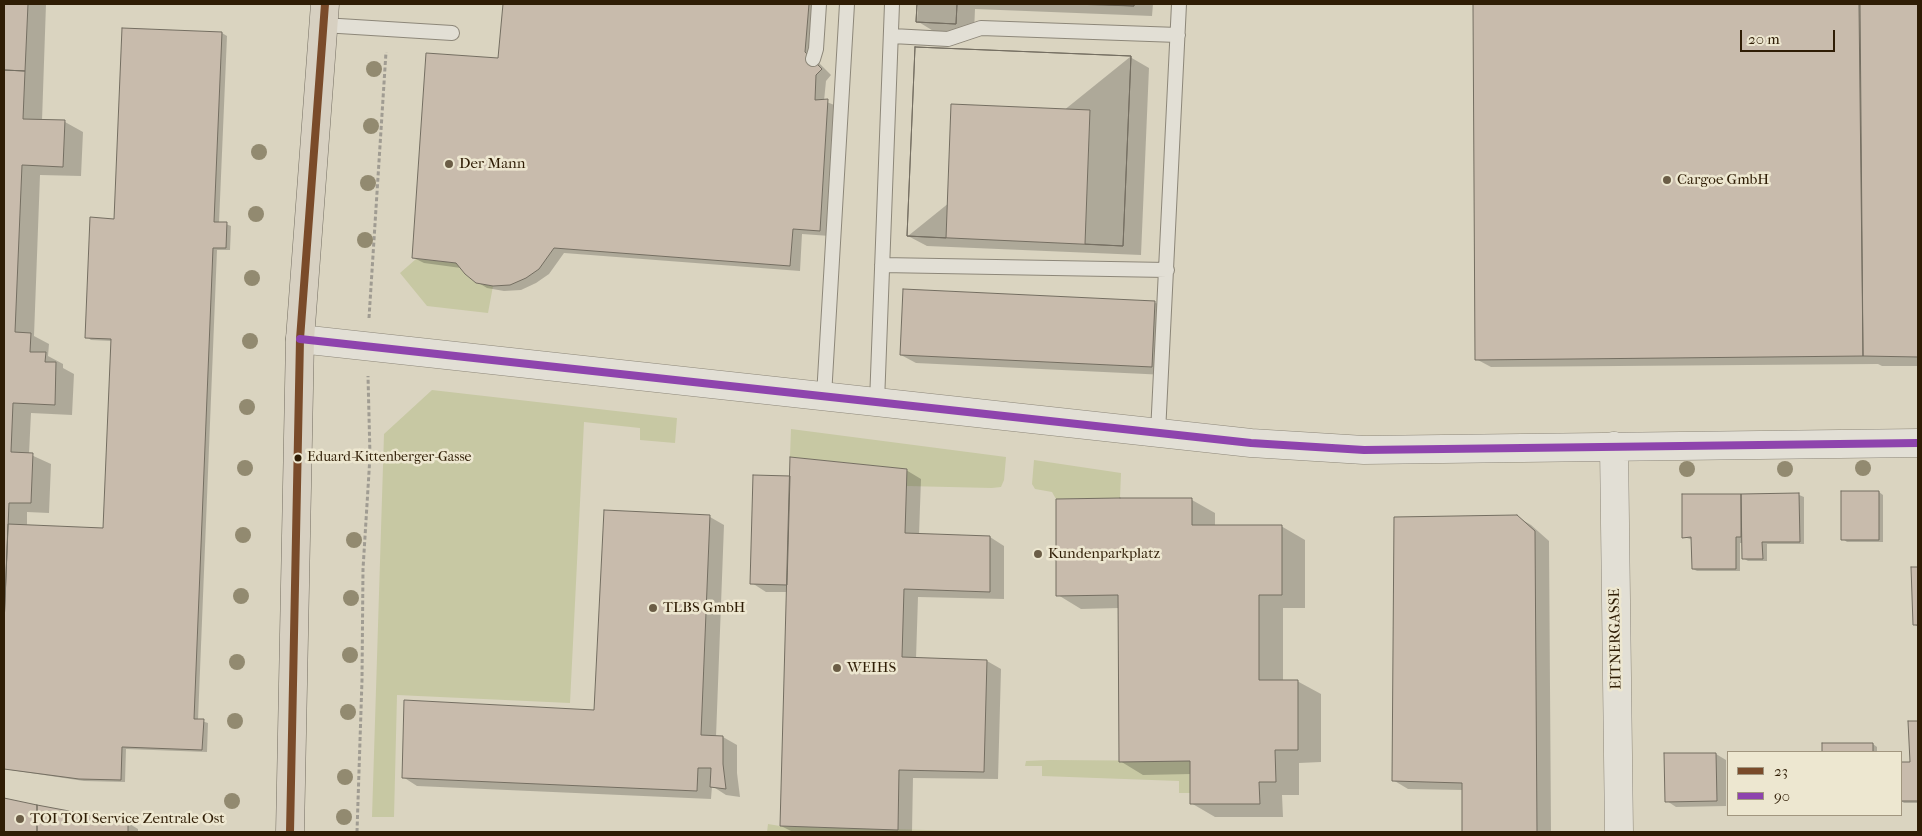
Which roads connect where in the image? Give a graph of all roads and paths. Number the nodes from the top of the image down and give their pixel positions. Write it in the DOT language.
graph roads {
  1 [pos="819,4"];
  2 [pos="847,4"];
  3 [pos="892,4"];
  4 [pos="1179,4"];
  5 [pos="324,14"];
  6 [pos="387,30"];
  7 [pos="452,32"];
  8 [pos="892,36"];
  9 [pos="1178,36"];
  10 [pos="813,59"];
  11 [pos="882,265"];
  12 [pos="1166,270"];
  13 [pos="300,339"];
  14 [pos="367,345"];
  15 [pos="824,396"];
  16 [pos="877,402"];
  17 [pos="1158,433"];
  18 [pos="1918,443"];
  19 [pos="1614,446"];
  20 [pos="290,832"];
  21 [pos="356,832"];
  22 [pos="1619,832"];
  1 -- 10 [label="lane"];
  2 -- 15 [label="lane"];
  3 -- 8 [label="lane"];
  4 -- 9 [label="lane"];
  5 -- 6 [label="lane"];
  5 -- 13 [label="main road"];
  6 -- 7 [label="lane"];
  6 -- 14 [label="path"];
  8 -- 9 [label="lane"];
  8 -- 11 [label="lane"];
  9 -- 12 [label="lane"];
  11 -- 12 [label="lane"];
  11 -- 16 [label="lane"];
  12 -- 17 [label="lane"];
  13 -- 14 [label="street"];
  13 -- 20 [label="main road"];
  14 -- 15 [label="street"];
  14 -- 21 [label="path"];
  15 -- 16 [label="street"];
  16 -- 17 [label="street"];
  17 -- 19 [label="street"];
  18 -- 19 [label="street"];
  19 -- 22 [label="street, EITNERGASSE"];
}
